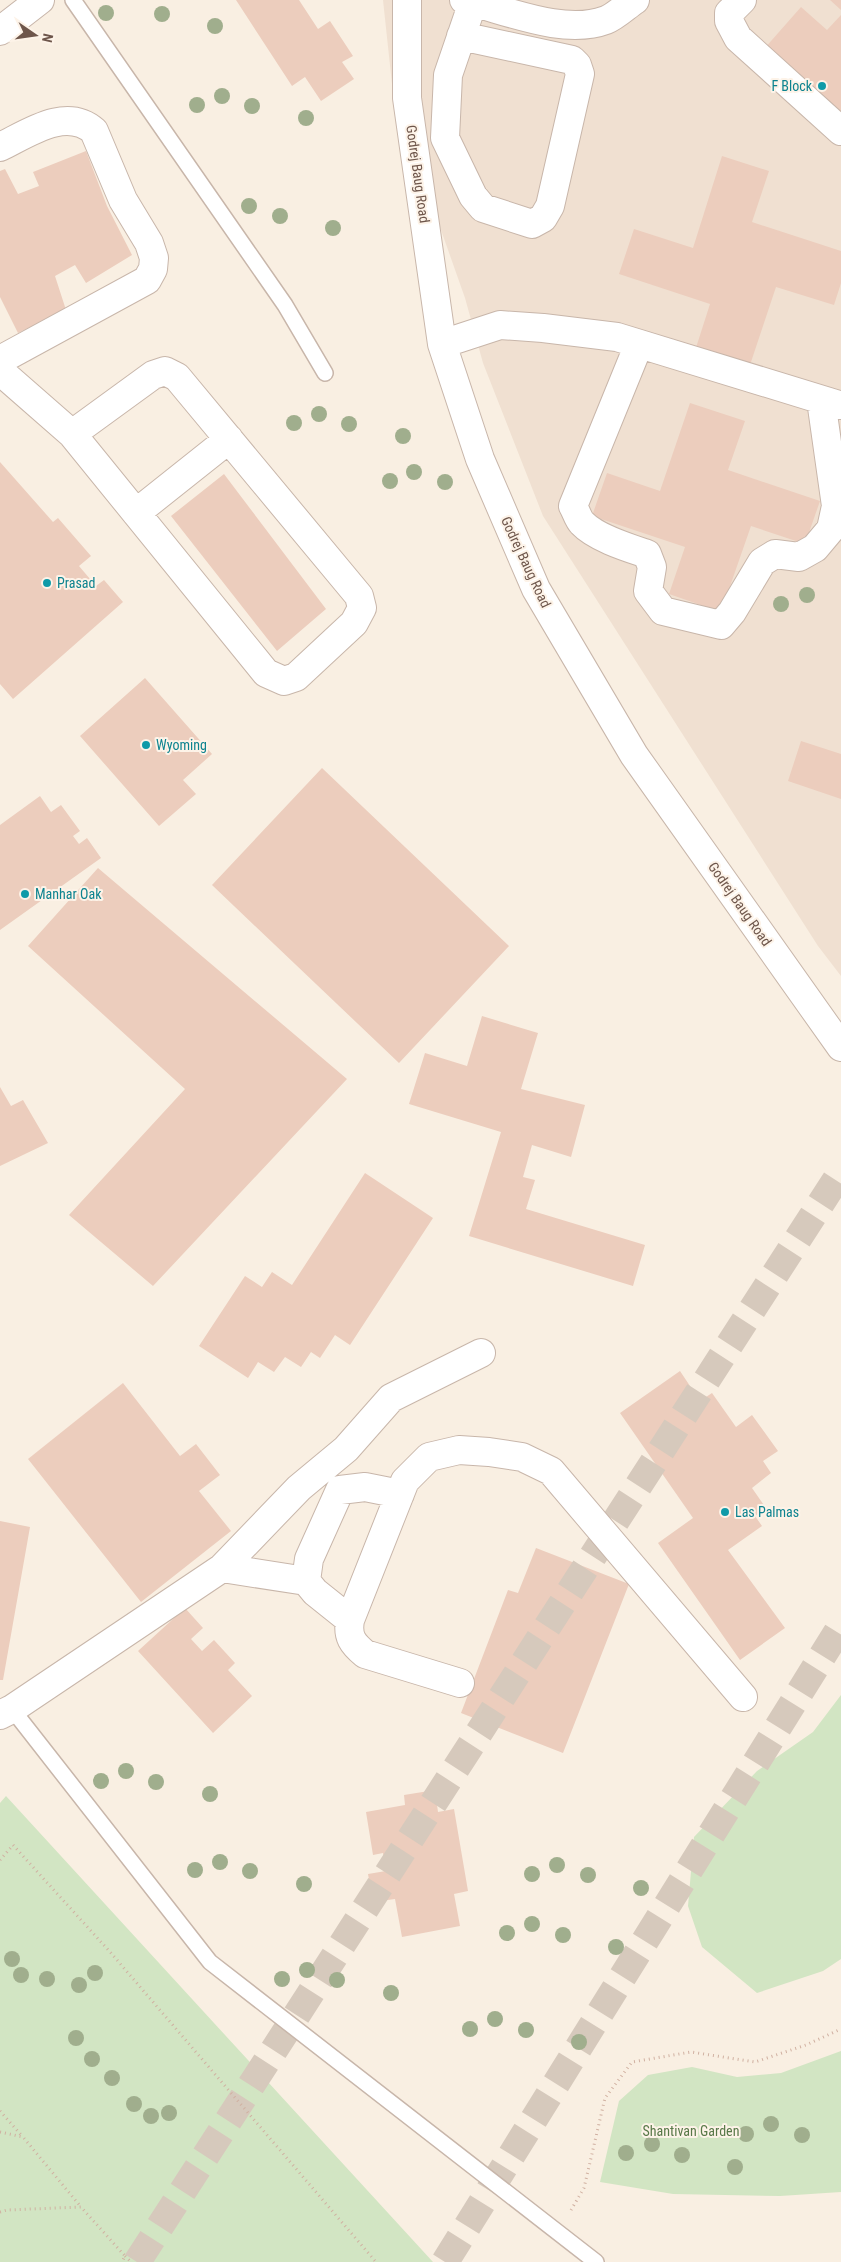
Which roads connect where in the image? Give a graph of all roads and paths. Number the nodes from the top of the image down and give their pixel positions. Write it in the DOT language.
graph roads {
  1 [pos="40,0"];
  2 [pos="73,0"];
  3 [pos="407,0"];
  4 [pos="635,0"];
  5 [pos="742,0"];
  6 [pos="469,1"];
  7 [pos="0,31"];
  8 [pos="461,36"];
  9 [pos="841,131"];
  10 [pos="0,147"];
  11 [pos="442,344"];
  12 [pos="639,344"];
  13 [pos="0,360"];
  14 [pos="0,371"];
  15 [pos="325,373"];
  16 [pos="831,403"];
  17 [pos="72,434"];
  18 [pos="229,439"];
  19 [pos="136,513"];
  20 [pos="841,1047"];
  21 [pos="481,1353"];
  22 [pos="400,1494"];
  23 [pos="222,1568"];
  24 [pos="306,1581"];
  25 [pos="350,1620"];
  26 [pos="460,1683"];
  27 [pos="743,1697"];
  28 [pos="6,1712"];
  29 [pos="0,1860"];
  30 [pos="841,2029"];
  31 [pos="0,2111"];
  32 [pos="0,2132"];
  33 [pos="23,2137"];
  34 [pos="81,2207"];
  35 [pos="0,2212"];
  36 [pos="557,2232"];
  37 [pos="125,2256"];
  38 [pos="122,2262"];
  39 [pos="131,2262"];
  40 [pos="376,2262"];
  41 [pos="596,2262"];
  1 -- 7 [label="street"];
  2 -- 15 [label="lane"];
  3 -- 11 [label="street, Godrej Baug Road"];
  4 -- 6 [label="street"];
  5 -- 9 [label="street"];
  6 -- 8 [label="street"];
  8 -- 8 [label="street"];
  10 -- 13 [label="street"];
  11 -- 12 [label="street"];
  11 -- 20 [label="street, Godrej Baug Road"];
  12 -- 16 [label="street"];
  12 -- 16 [label="street"];
  14 -- 17 [label="street"];
  17 -- 18 [label="street"];
  17 -- 19 [label="street"];
  18 -- 19 [label="street"];
  18 -- 19 [label="street"];
  21 -- 23 [label="street"];
  22 -- 24 [label="street"];
  22 -- 25 [label="street"];
  22 -- 27 [label="street"];
  23 -- 24 [label="street"];
  23 -- 28 [label="street"];
  24 -- 25 [label="street"];
  25 -- 26 [label="street"];
  28 -- 36 [label="lane"];
  29 -- 40 [label="path"];
  30 -- 36 [label="path"];
  31 -- 33 [label="path"];
  32 -- 33 [label="path"];
  33 -- 34 [label="path"];
  34 -- 35 [label="path"];
  34 -- 37 [label="path"];
  36 -- 41 [label="lane"];
  37 -- 38 [label="path"];
  37 -- 39 [label="path"];
}
